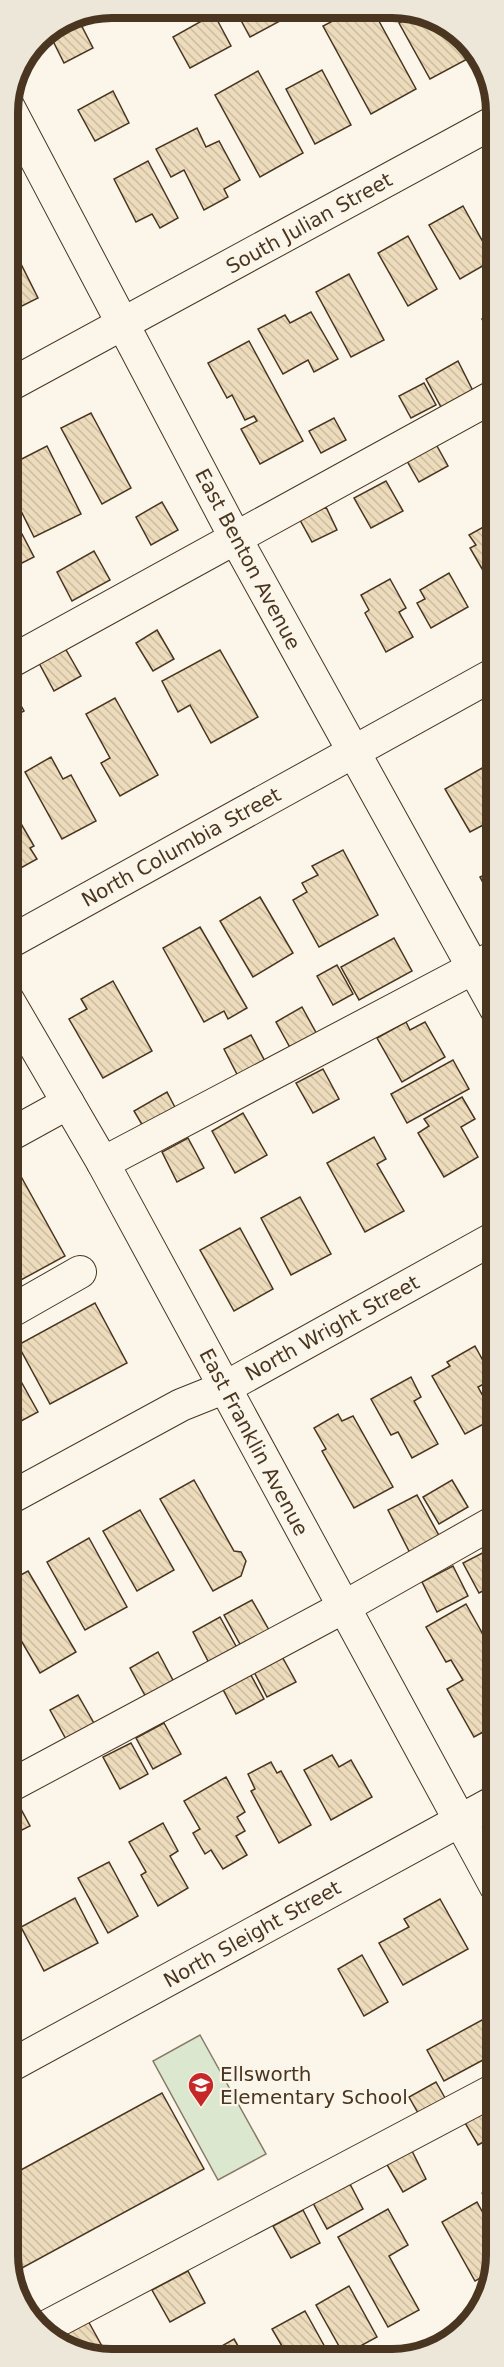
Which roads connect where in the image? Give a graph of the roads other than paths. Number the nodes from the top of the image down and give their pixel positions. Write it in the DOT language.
graph roads {
  1 [pos="18,125"];
  2 [pos="486,126"];
  3 [pos="122,324"];
  4 [pos="18,381"];
  5 [pos="486,400"];
  6 [pos="236,539"];
  7 [pos="18,658"];
  8 [pos="486,679"];
  9 [pos="354,752"];
  10 [pos="18,937"];
  11 [pos="484,962"];
  12 [pos="18,1017"];
  13 [pos="68,1103"];
  14 [pos="18,1130"];
  15 [pos="103,1162"];
  16 [pos="486,1243"];
  17 [pos="80,1272"];
  18 [pos="18,1307"];
  19 [pos="226,1387"];
  20 [pos="18,1494"];
  21 [pos="486,1527"];
  22 [pos="344,1606"];
  23 [pos="18,1782"];
  24 [pos="486,1806"];
  25 [pos="460,1820"];
  26 [pos="486,1868"];
  27 [pos="18,2062"];
  28 [pos="486,2094"];
  29 [pos="49,2325"];
  1 -- 3 [label="street, East Benton Avenue"];
  2 -- 3 [label="street, South Julian Street"];
  3 -- 4 [label="street, South Julian Street"];
  3 -- 6 [label="street, East Benton Avenue"];
  5 -- 6 [label="street"];
  6 -- 7 [label="street"];
  6 -- 9 [label="street, East Benton Avenue"];
  8 -- 9 [label="street, North Columbia Street"];
  9 -- 10 [label="street, North Columbia Street"];
  9 -- 11 [label="street, East Benton Avenue"];
  11 -- 15 [label="street"];
  12 -- 13 [label="street, East Franklin Avenue"];
  13 -- 14 [label="street"];
  13 -- 15 [label="street, East Franklin Avenue"];
  15 -- 19 [label="street, East Franklin Avenue"];
  16 -- 19 [label="street, North Wright Street"];
  17 -- 18 [label="street"];
  19 -- 20 [label="street, North Wright Street"];
  19 -- 22 [label="street, East Franklin Avenue"];
  21 -- 22 [label="street"];
  22 -- 23 [label="street"];
  22 -- 25 [label="street, East Franklin Avenue"];
  24 -- 25 [label="street, North Sleight Street"];
  25 -- 26 [label="street, East Franklin Avenue"];
  25 -- 27 [label="street, North Sleight Street"];
  28 -- 29 [label="street"];
}
